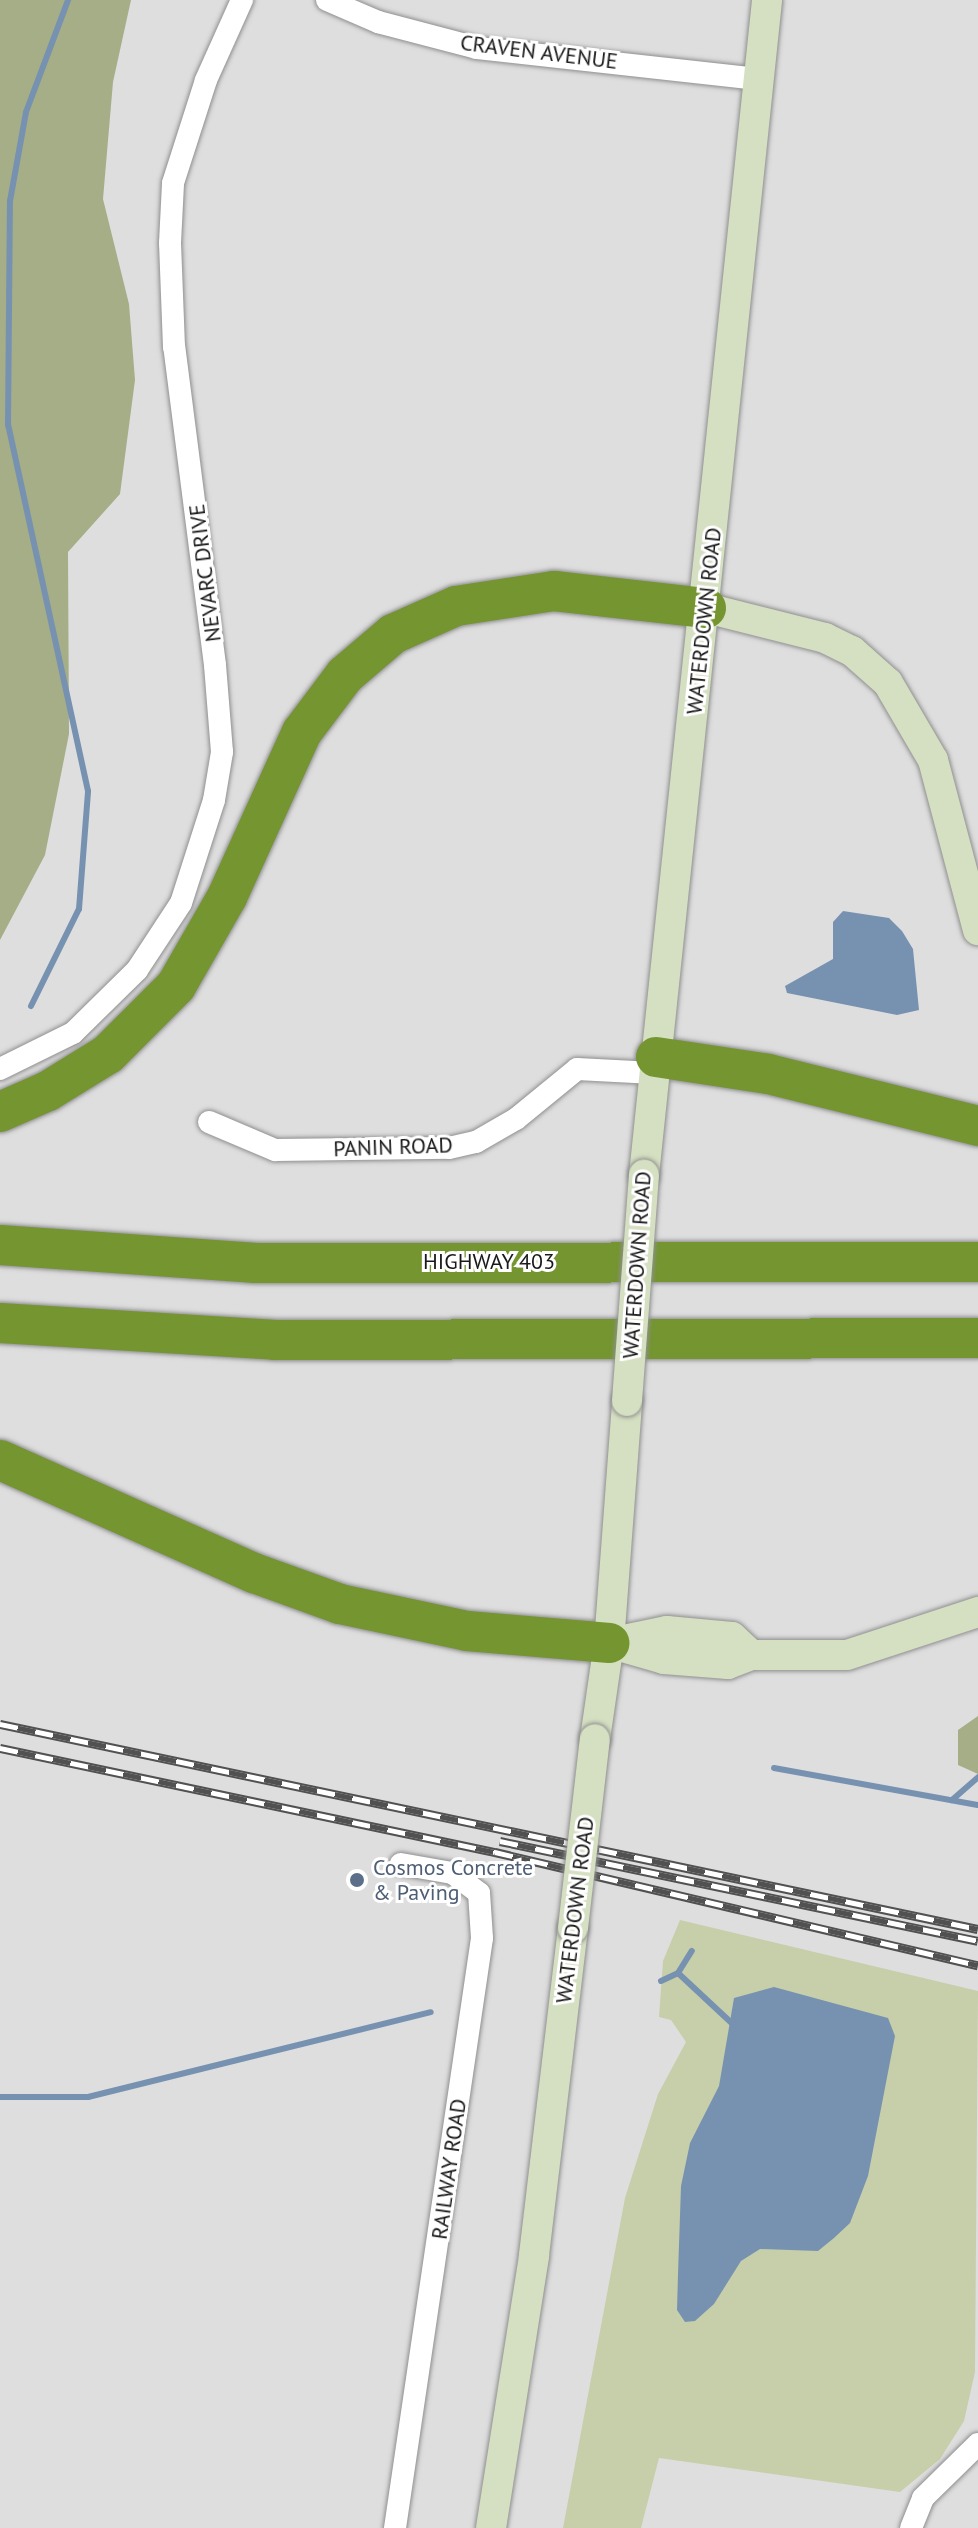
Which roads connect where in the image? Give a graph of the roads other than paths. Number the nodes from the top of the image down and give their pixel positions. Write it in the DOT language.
graph roads {
  1 [pos="242,0"];
  2 [pos="327,0"];
  3 [pos="767,0"];
  4 [pos="758,79"];
  5 [pos="706,608"];
  6 [pos="978,930"];
  7 [pos="655,1065"];
  8 [pos="0,1069"];
  9 [pos="0,1112"];
  10 [pos="209,1122"];
  11 [pos="978,1126"];
  12 [pos="0,1245"];
  13 [pos="978,1262"];
  14 [pos="0,1323"];
  15 [pos="978,1338"];
  16 [pos="0,1460"];
  17 [pos="978,1612"];
  18 [pos="609,1643"];
  19 [pos="401,1864"];
  20 [pos="978,2444"];
  21 [pos="957,2466"];
  22 [pos="978,2476"];
  23 [pos="395,2528"];
  24 [pos="491,2528"];
  25 [pos="911,2528"];
  1 -- 8 [label="street, NEVARC DRIVE"];
  2 -- 4 [label="street, CRAVEN AVENUE"];
  3 -- 4 [label="main road, WATERDOWN ROAD"];
  4 -- 5 [label="main road, WATERDOWN ROAD"];
  5 -- 6 [label="main road"];
  5 -- 7 [label="main road, WATERDOWN ROAD"];
  5 -- 9 [label="highway"];
  7 -- 10 [label="street, PANIN ROAD"];
  7 -- 11 [label="highway"];
  7 -- 18 [label="main road, WATERDOWN ROAD, bridge"];
  12 -- 13 [label="highway, HIGHWAY 403"];
  14 -- 15 [label="highway"];
  16 -- 18 [label="highway"];
  17 -- 18 [label="main road"];
  18 -- 24 [label="main road, WATERDOWN ROAD, bridge"];
  19 -- 23 [label="street, RAILWAY ROAD"];
  20 -- 21 [label="street"];
  21 -- 22 [label="street"];
  21 -- 25 [label="street"];
}
